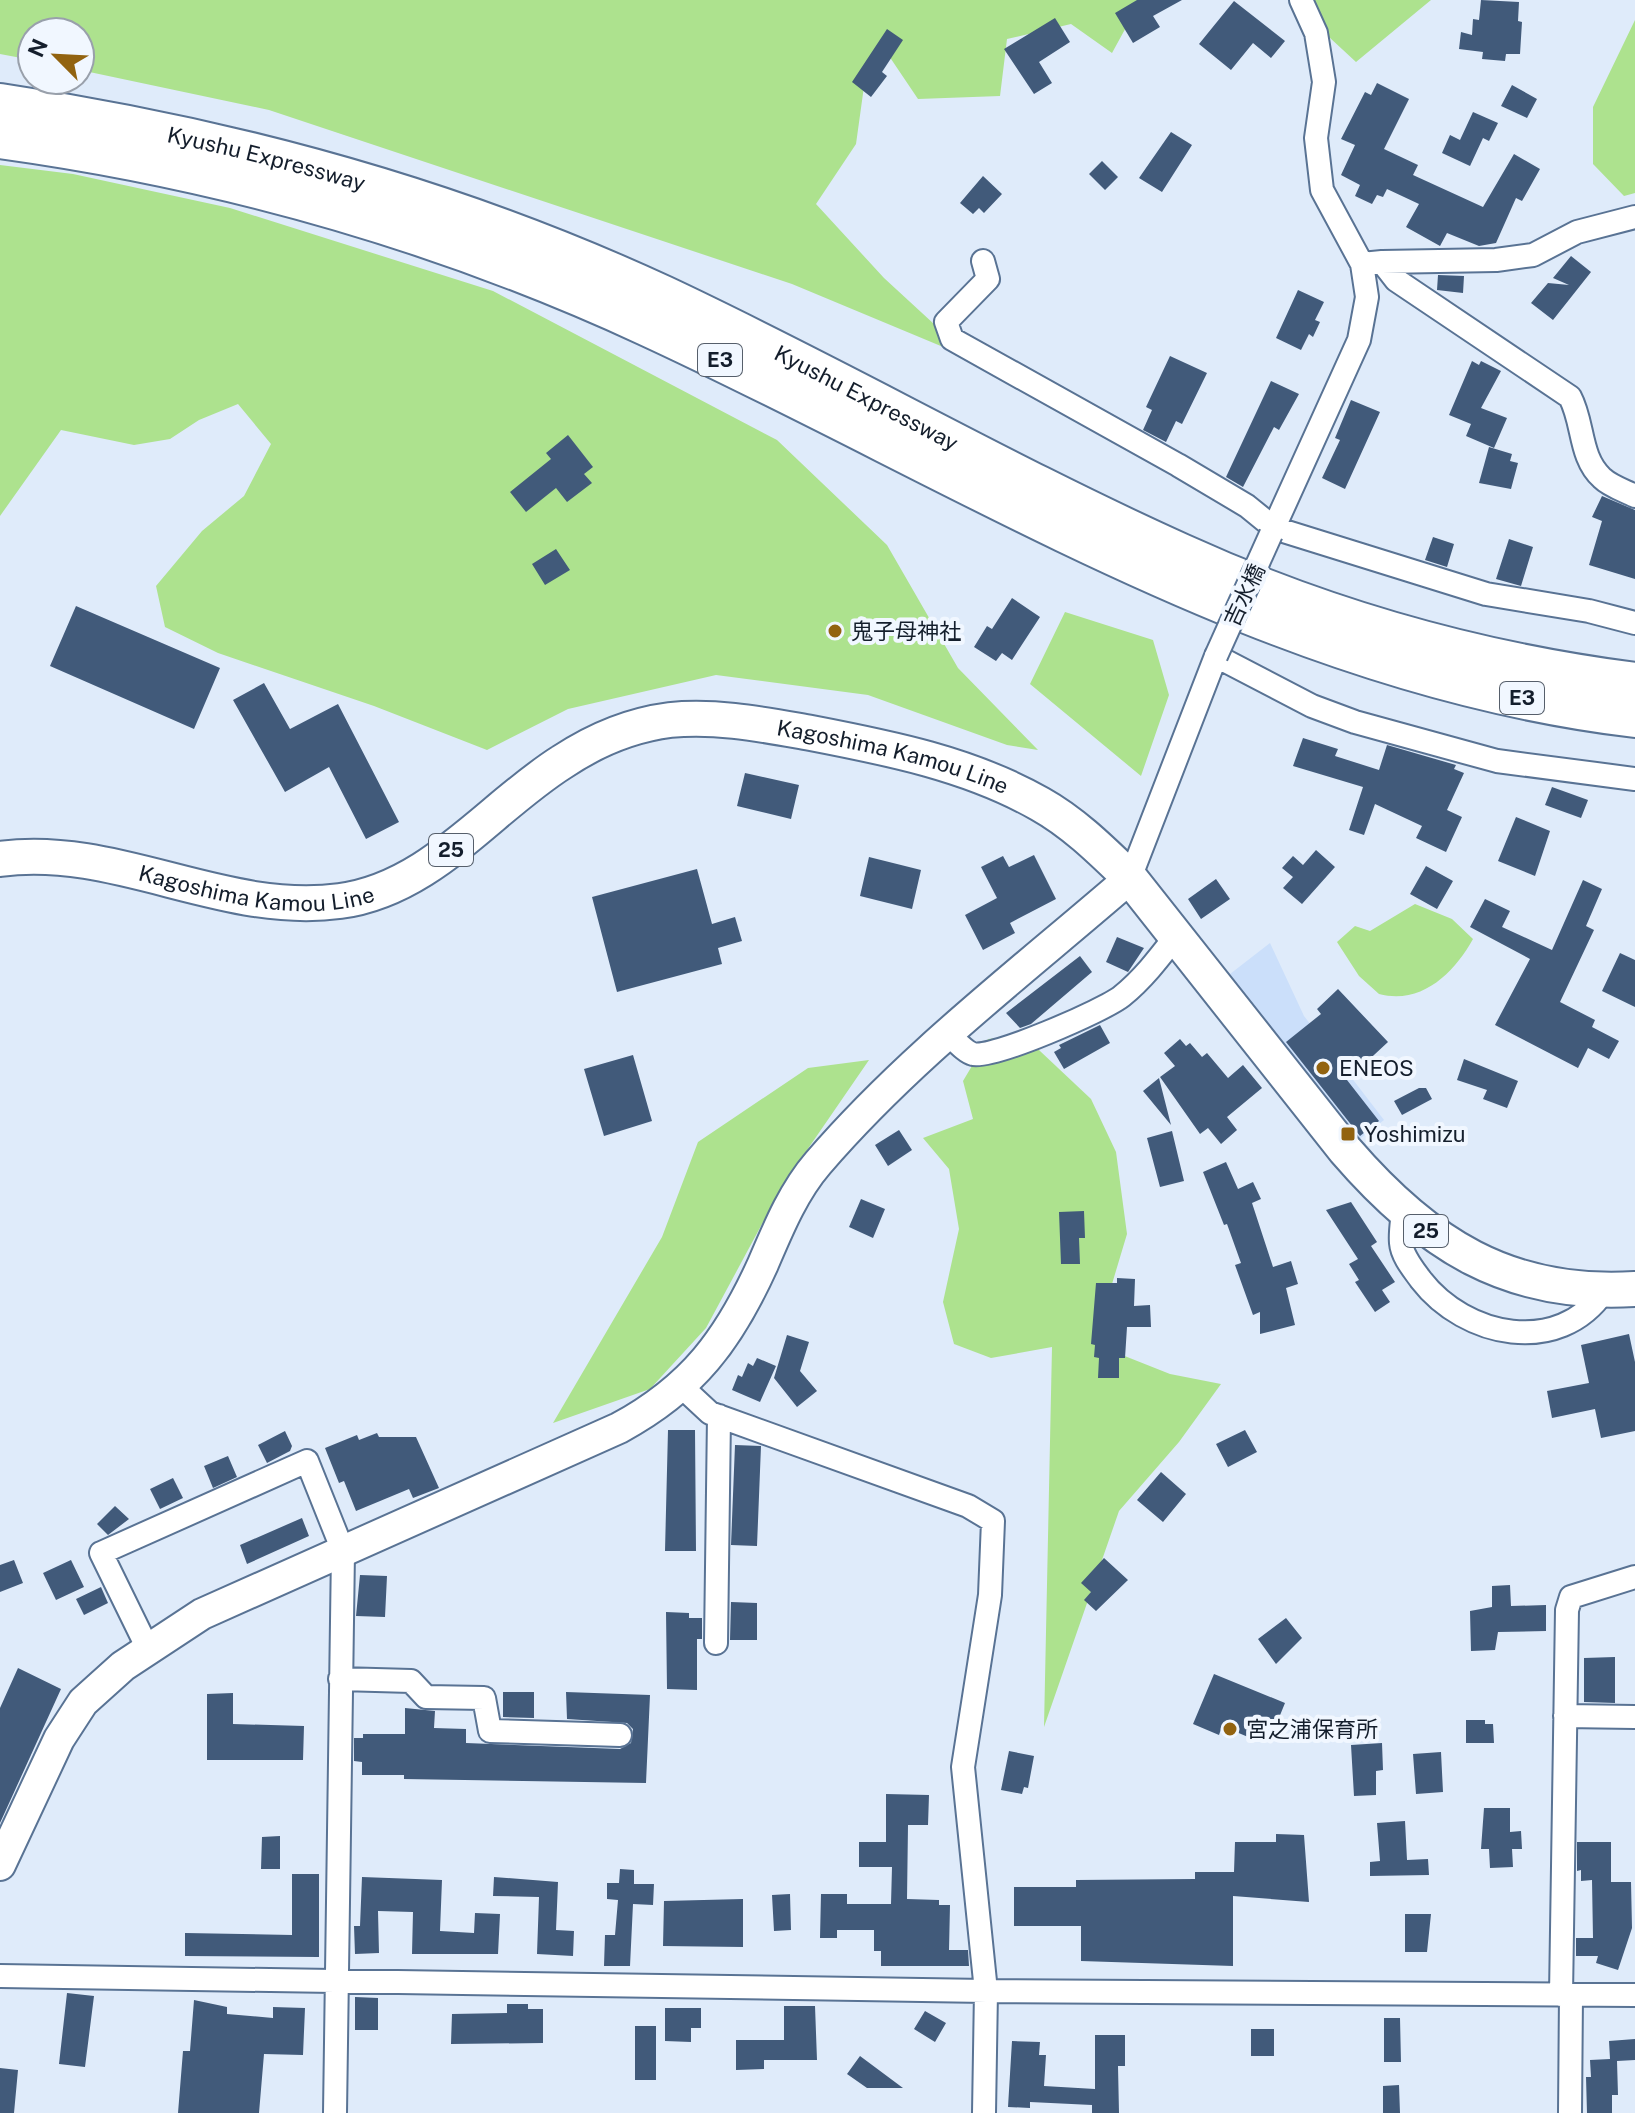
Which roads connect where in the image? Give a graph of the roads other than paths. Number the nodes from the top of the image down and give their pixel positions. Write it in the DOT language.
graph roads {
  1 [pos="1301,0"];
  2 [pos="0,104"];
  3 [pos="0,138"];
  4 [pos="1635,217"];
  5 [pos="983,261"];
  6 [pos="1372,263"];
  7 [pos="1635,496"];
  8 [pos="1272,531"];
  9 [pos="1635,623"];
  10 [pos="1216,656"];
  11 [pos="1635,683"];
  12 [pos="1635,717"];
  13 [pos="1635,779"];
  14 [pos="0,859"];
  15 [pos="1130,878"];
  16 [pos="1176,936"];
  17 [pos="949,1035"];
  18 [pos="1403,1212"];
  19 [pos="1620,1290"];
  20 [pos="682,1387"];
  21 [pos="719,1416"];
  22 [pos="343,1551"];
  23 [pos="1635,1577"];
  24 [pos="716,1643"];
  25 [pos="148,1649"];
  26 [pos="340,1679"];
  27 [pos="1565,1716"];
  28 [pos="1635,1717"];
  29 [pos="620,1735"];
  30 [pos="0,1865"];
  31 [pos="0,1976"];
  32 [pos="336,1979"];
  33 [pos="986,1991"];
  34 [pos="1566,1995"];
  35 [pos="1635,1995"];
  36 [pos="335,2113"];
  37 [pos="984,2113"];
  38 [pos="1570,2113"];
  1 -- 6 [label="street"];
  2 -- 11 [label="highway, Kyushu Expressway / E3"];
  3 -- 12 [label="highway, Kyushu Expressway / E3"];
  4 -- 6 [label="street"];
  5 -- 8 [label="street"];
  6 -- 7 [label="street"];
  6 -- 8 [label="street, 吉水橋"];
  8 -- 9 [label="street"];
  8 -- 10 [label="street, 吉水橋, bridge"];
  10 -- 13 [label="street"];
  10 -- 15 [label="street, 吉水橋"];
  14 -- 15 [label="main road, Kagoshima Kamou Line / 25"];
  15 -- 16 [label="main road, Kagoshima Kamou Line / 25"];
  15 -- 17 [label="street"];
  16 -- 17 [label="street"];
  16 -- 18 [label="main road, Kagoshima Kamou Line / 25"];
  17 -- 20 [label="street"];
  18 -- 19 [label="main road, Kagoshima Kamou Line / 25"];
  18 -- 19 [label="street"];
  20 -- 21 [label="street"];
  20 -- 22 [label="street"];
  21 -- 24 [label="street"];
  21 -- 33 [label="street"];
  22 -- 25 [label="street"];
  22 -- 25 [label="street"];
  22 -- 26 [label="street"];
  23 -- 27 [label="street"];
  25 -- 30 [label="street"];
  26 -- 29 [label="street"];
  26 -- 32 [label="street"];
  27 -- 28 [label="street"];
  27 -- 34 [label="street"];
  31 -- 32 [label="street"];
  32 -- 33 [label="street"];
  32 -- 36 [label="street"];
  33 -- 34 [label="street"];
  33 -- 37 [label="street"];
  34 -- 35 [label="street"];
  34 -- 38 [label="street"];
}
